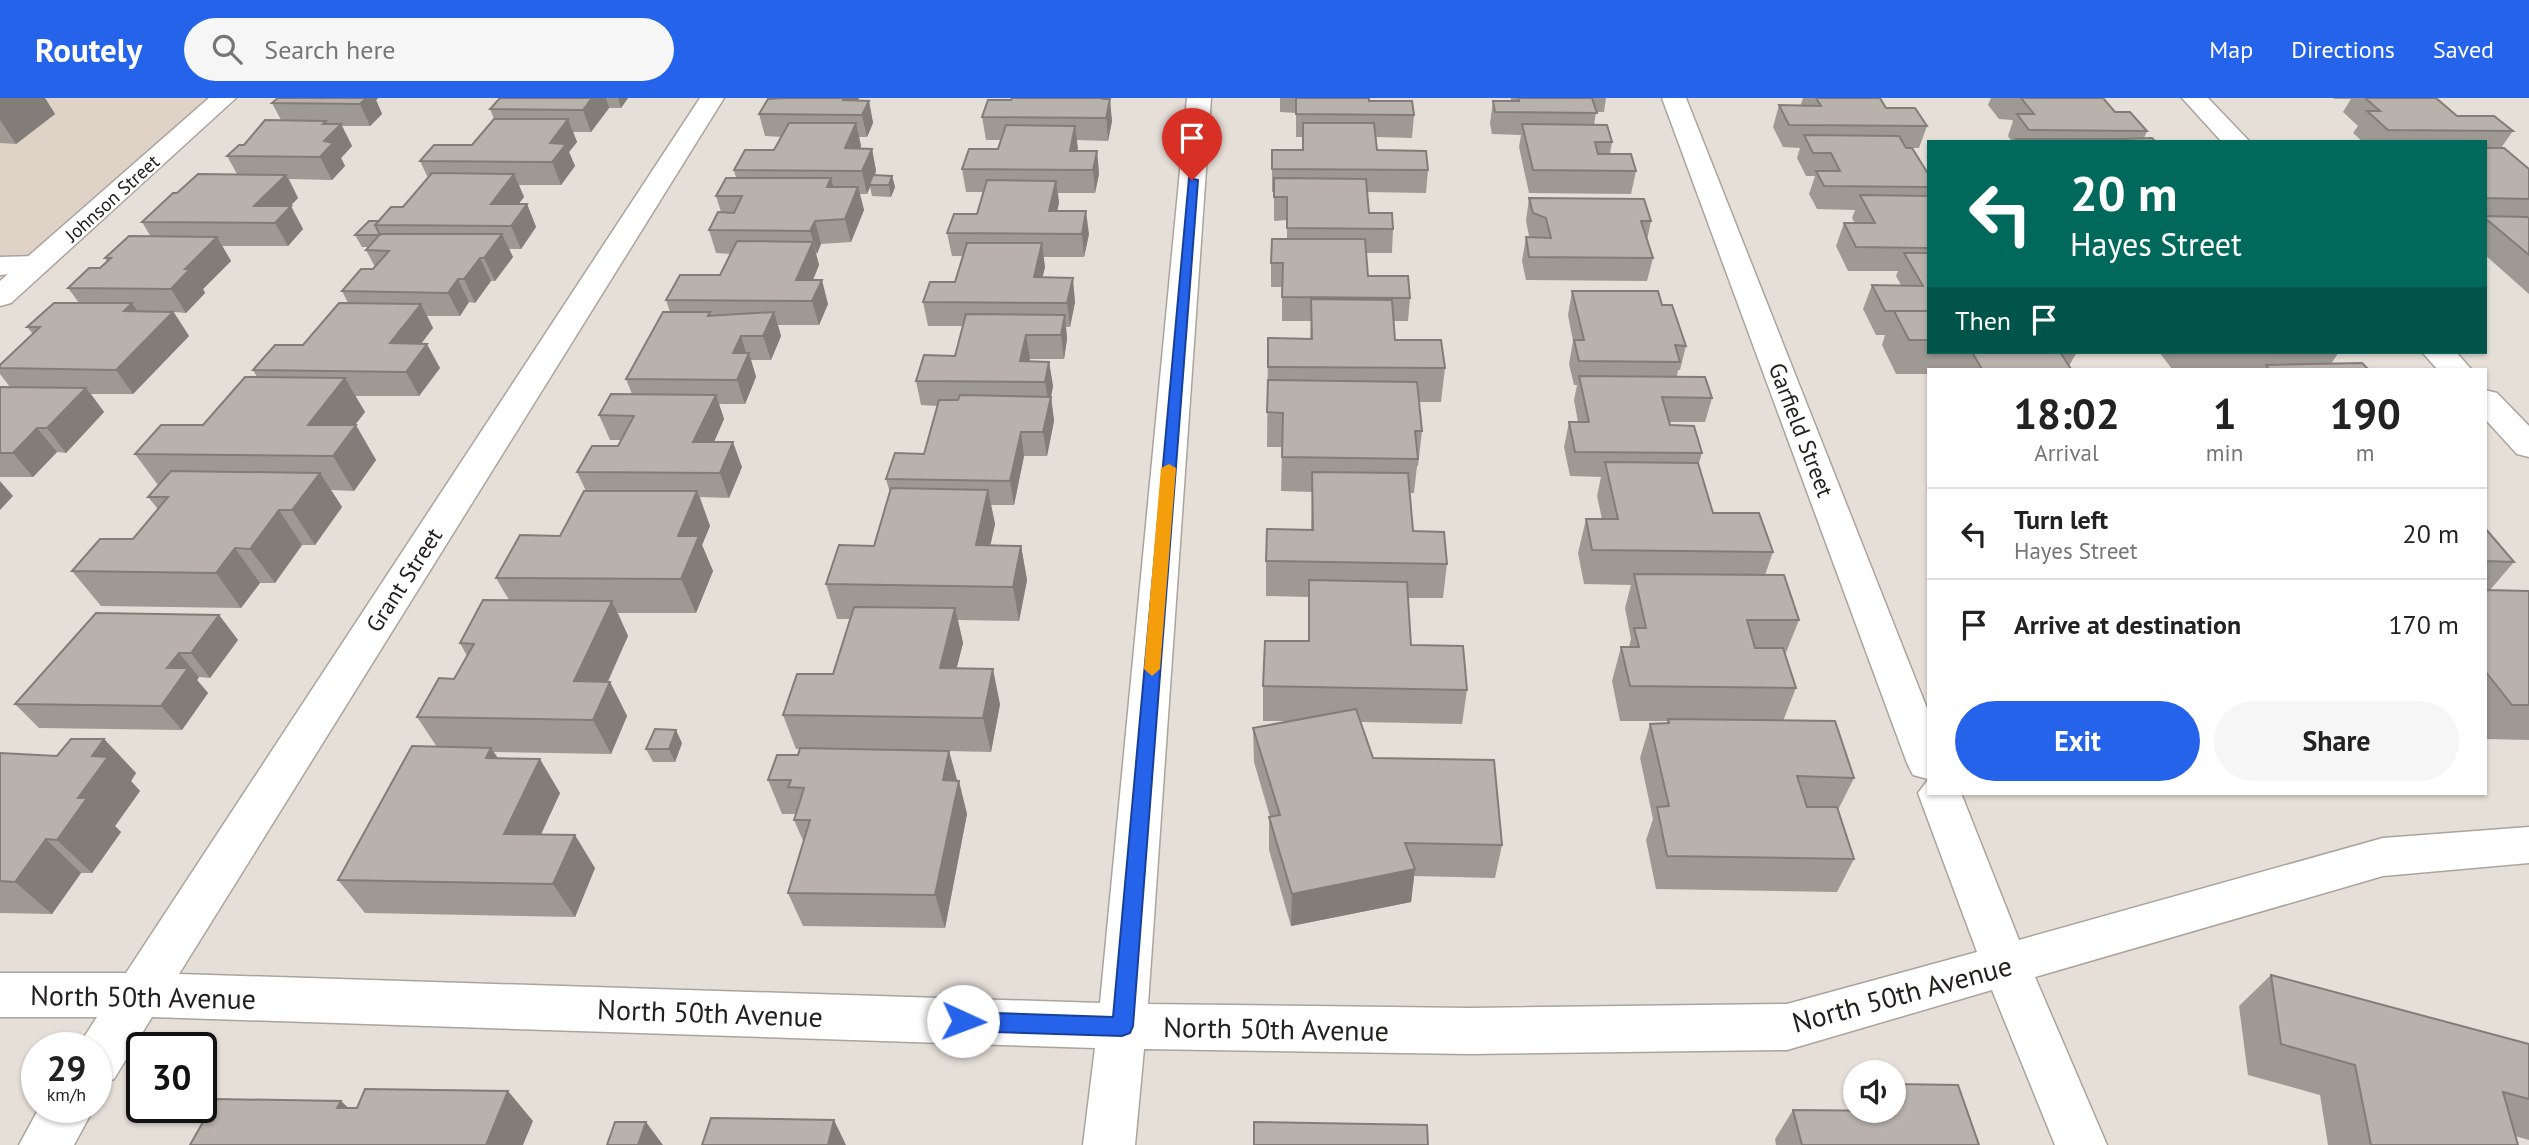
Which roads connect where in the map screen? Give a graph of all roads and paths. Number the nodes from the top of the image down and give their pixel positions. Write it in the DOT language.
graph roads {
  1 [pos="224,98"];
  2 [pos="712,98"];
  3 [pos="1199,98"];
  4 [pos="1674,98"];
  5 [pos="2194,98"];
  6 [pos="2234,140"];
  7 [pos="36,265"];
  8 [pos="0,266"];
  9 [pos="0,298"];
  10 [pos="2440,354"];
  11 [pos="2454,368"];
  12 [pos="2487,402"];
  13 [pos="2529,446"];
  14 [pos="1927,760"];
  15 [pos="1941,795"];
  16 [pos="2529,845"];
  17 [pos="2006,966"];
  18 [pos="0,995"];
  19 [pos="138,995"];
  20 [pos="1122,1026"];
  21 [pos="112,1036"];
  22 [pos="59,1123"];
  23 [pos="45,1145"];
  24 [pos="1109,1145"];
  25 [pos="2081,1145"];
  1 -- 7 [label="street, Johnson Street"];
  2 -- 19 [label="street, Grant Street"];
  3 -- 20 [label="street"];
  4 -- 14 [label="street, Garfield Street"];
  5 -- 6 [label="street"];
  7 -- 8 [label="street"];
  7 -- 9 [label="street, Johnson Street"];
  10 -- 11 [label="street"];
  12 -- 13 [label="street"];
  15 -- 17 [label="street"];
  16 -- 17 [label="street, North 50th Avenue"];
  17 -- 20 [label="street, North 50th Avenue"];
  17 -- 25 [label="street"];
  18 -- 19 [label="street, North 50th Avenue"];
  19 -- 20 [label="street, North 50th Avenue"];
  19 -- 21 [label="street, Grant Street"];
  20 -- 24 [label="street"];
  22 -- 23 [label="street"];
}
